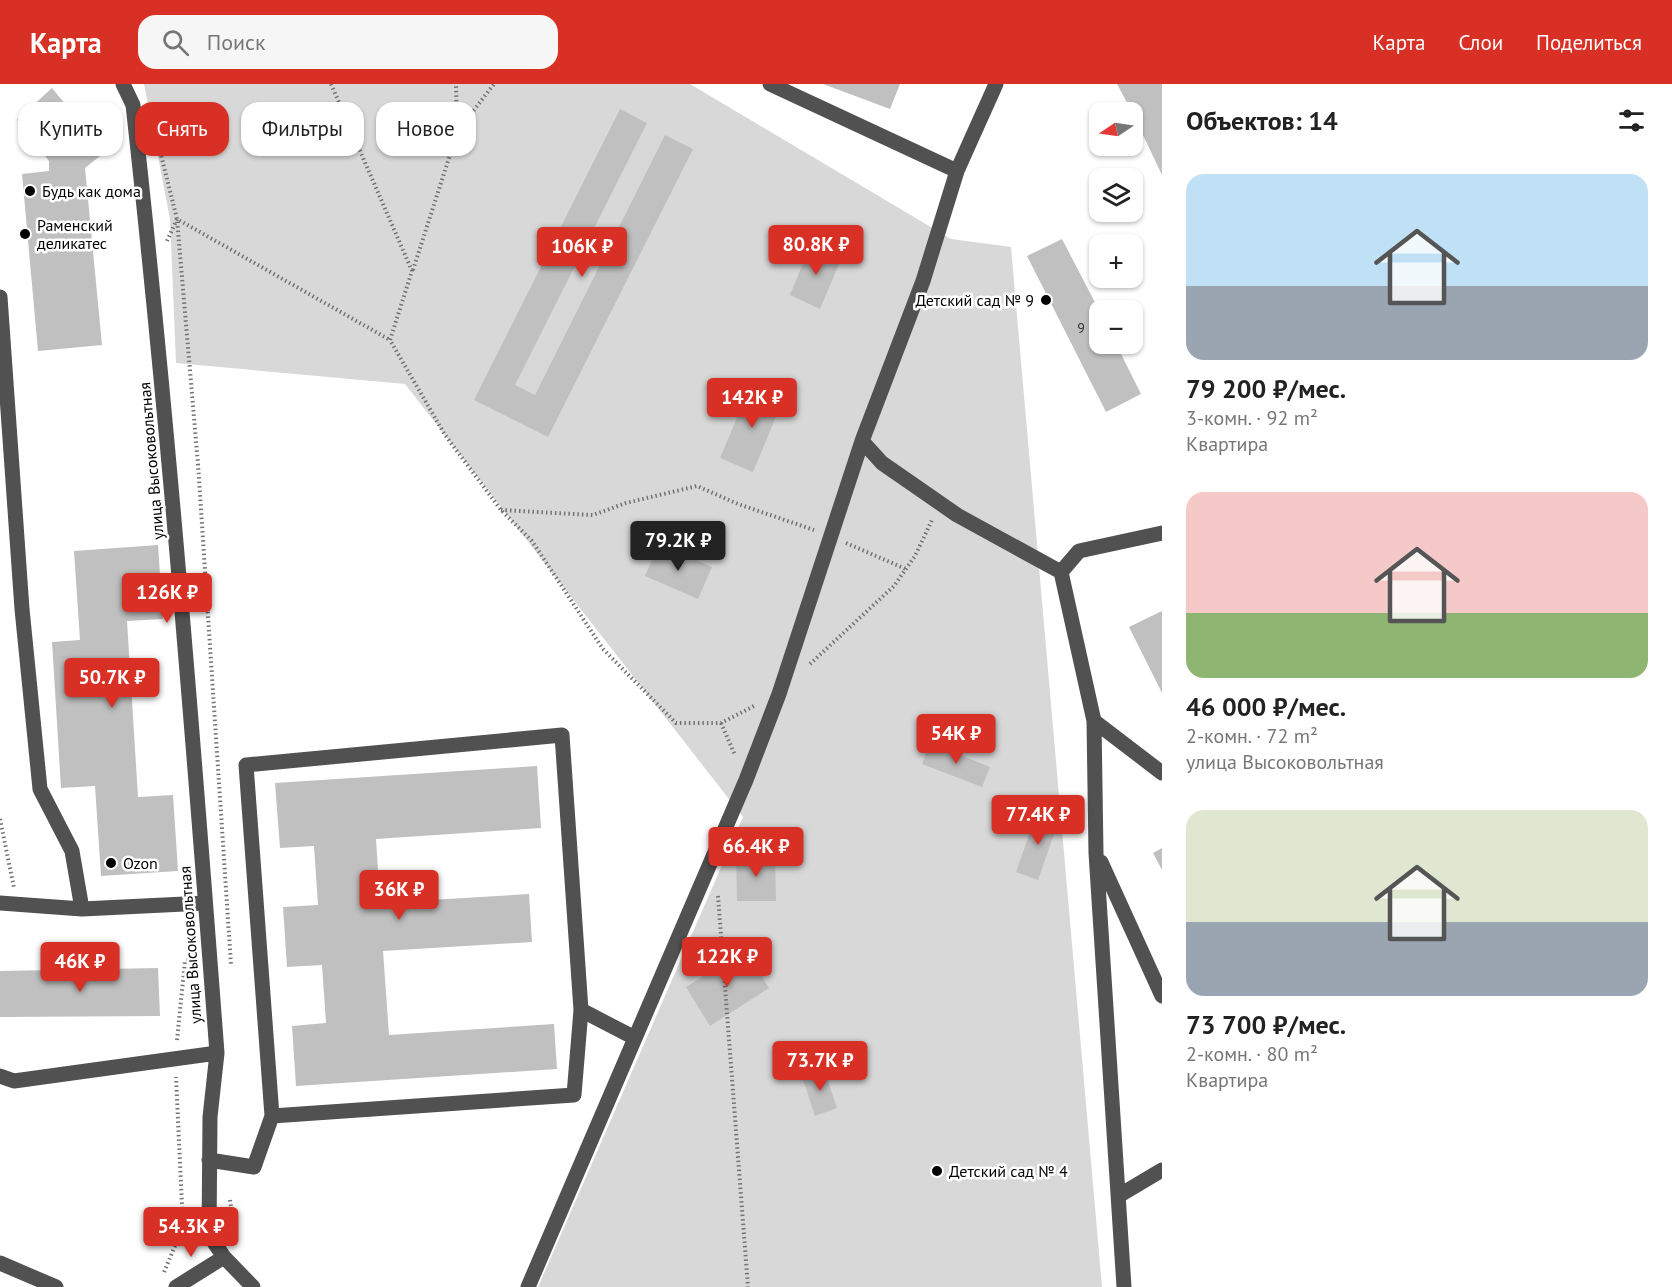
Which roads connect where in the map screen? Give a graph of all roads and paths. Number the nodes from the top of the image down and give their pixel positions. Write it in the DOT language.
graph roads {
  1 [pos="123,84"];
  2 [pos="331,84"];
  3 [pos="456,84"];
  4 [pos="494,84"];
  5 [pos="770,84"];
  6 [pos="996,84"];
  7 [pos="456,102"];
  8 [pos="476,107"];
  9 [pos="449,156"];
  10 [pos="957,171"];
  11 [pos="412,271"];
  12 [pos="152,273"];
  13 [pos="0,297"];
  14 [pos="390,340"];
  15 [pos="862,441"];
  16 [pos="940,502"];
  17 [pos="501,510"];
  18 [pos="1162,533"];
  19 [pos="831,536"];
  20 [pos="906,569"];
  21 [pos="1061,572"];
  22 [pos="804,669"];
  23 [pos="779,694"];
  24 [pos="1094,722"];
  25 [pos="722,723"];
  26 [pos="1162,773"];
  27 [pos="746,780"];
  28 [pos="0,819"];
  29 [pos="1096,853"];
  30 [pos="717,888"];
  31 [pos="0,903"];
  32 [pos="205,903"];
  33 [pos="18,906"];
  34 [pos="82,909"];
  35 [pos="185,960"];
  36 [pos="1162,996"];
  37 [pos="581,1010"];
  38 [pos="635,1038"];
  39 [pos="217,1053"];
  40 [pos="175,1058"];
  41 [pos="0,1076"];
  42 [pos="272,1116"];
  43 [pos="209,1160"];
  44 [pos="1162,1170"];
  45 [pos="1120,1195"];
  46 [pos="224,1257"];
  47 [pos="0,1263"];
  48 [pos="158,1280"];
  49 [pos="56,1287"];
  50 [pos="176,1287"];
  51 [pos="253,1287"];
  52 [pos="528,1287"];
  53 [pos="748,1287"];
  54 [pos="1124,1287"];
  1 -- 12 [label="street, улица Высоковольтная"];
  2 -- 11 [label="path"];
  3 -- 7 [label="path"];
  4 -- 8 [label="path"];
  5 -- 10 [label="street"];
  6 -- 10 [label="street"];
  9 -- 11 [label="path"];
  10 -- 15 [label="street"];
  11 -- 14 [label="path"];
  12 -- 14 [label="path"];
  12 -- 32 [label="street, улица Высоковольтная"];
  13 -- 34 [label="street"];
  14 -- 17 [label="path"];
  15 -- 16 [label="street"];
  15 -- 19 [label="street"];
  16 -- 20 [label="path"];
  16 -- 21 [label="street"];
  17 -- 19 [label="path"];
  17 -- 25 [label="path"];
  18 -- 21 [label="street"];
  19 -- 20 [label="path"];
  19 -- 23 [label="street"];
  20 -- 22 [label="path"];
  21 -- 24 [label="street"];
  23 -- 25 [label="path"];
  23 -- 27 [label="street"];
  24 -- 26 [label="street"];
  24 -- 29 [label="street"];
  25 -- 27 [label="path"];
  27 -- 38 [label="street"];
  28 -- 33 [label="path"];
  29 -- 36 [label="street"];
  29 -- 45 [label="street"];
  30 -- 53 [label="path"];
  31 -- 33 [label="street"];
  32 -- 34 [label="street"];
  32 -- 39 [label="street, улица Высоковольтная"];
  33 -- 34 [label="street"];
  35 -- 40 [label="path"];
  37 -- 38 [label="street"];
  37 -- 42 [label="street"];
  37 -- 42 [label="street"];
  38 -- 52 [label="street"];
  39 -- 40 [label="street"];
  39 -- 43 [label="street, улица Высоковольтная"];
  40 -- 41 [label="street"];
  40 -- 48 [label="path"];
  42 -- 43 [label="street"];
  43 -- 46 [label="street, улица Высоковольтная"];
  44 -- 45 [label="street"];
  45 -- 54 [label="street"];
  46 -- 50 [label="street"];
  46 -- 51 [label="street, улица Высоковольтная"];
  47 -- 49 [label="street"];
}
